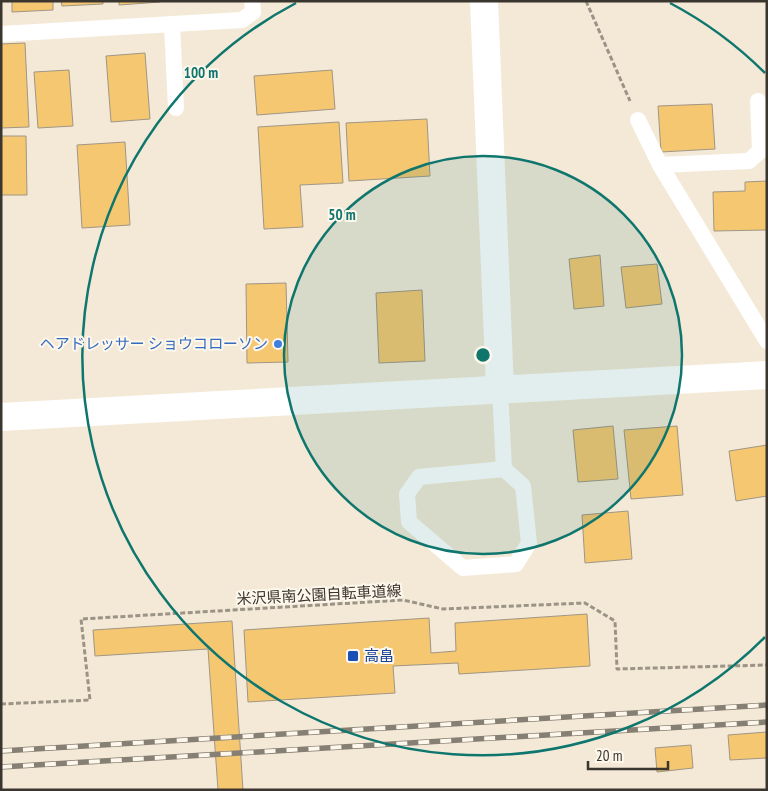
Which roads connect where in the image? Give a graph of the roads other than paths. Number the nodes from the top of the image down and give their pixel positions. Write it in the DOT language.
graph roads {
  1 [pos="252,1"];
  2 [pos="484,1"];
  3 [pos="172,25"];
  4 [pos="1,34"];
  5 [pos="758,101"];
  6 [pos="176,108"];
  7 [pos="638,120"];
  8 [pos="660,165"];
  9 [pos="767,341"];
  10 [pos="767,375"];
  11 [pos="500,389"];
  12 [pos="1,417"];
  13 [pos="504,469"];
  1 -- 3 [label="lane"];
  2 -- 11 [label="street"];
  3 -- 4 [label="lane"];
  3 -- 6 [label="lane"];
  5 -- 8 [label="lane"];
  7 -- 8 [label="lane"];
  8 -- 9 [label="lane"];
  10 -- 11 [label="street"];
  11 -- 12 [label="street"];
  11 -- 13 [label="lane"];
  13 -- 13 [label="lane"];
}
